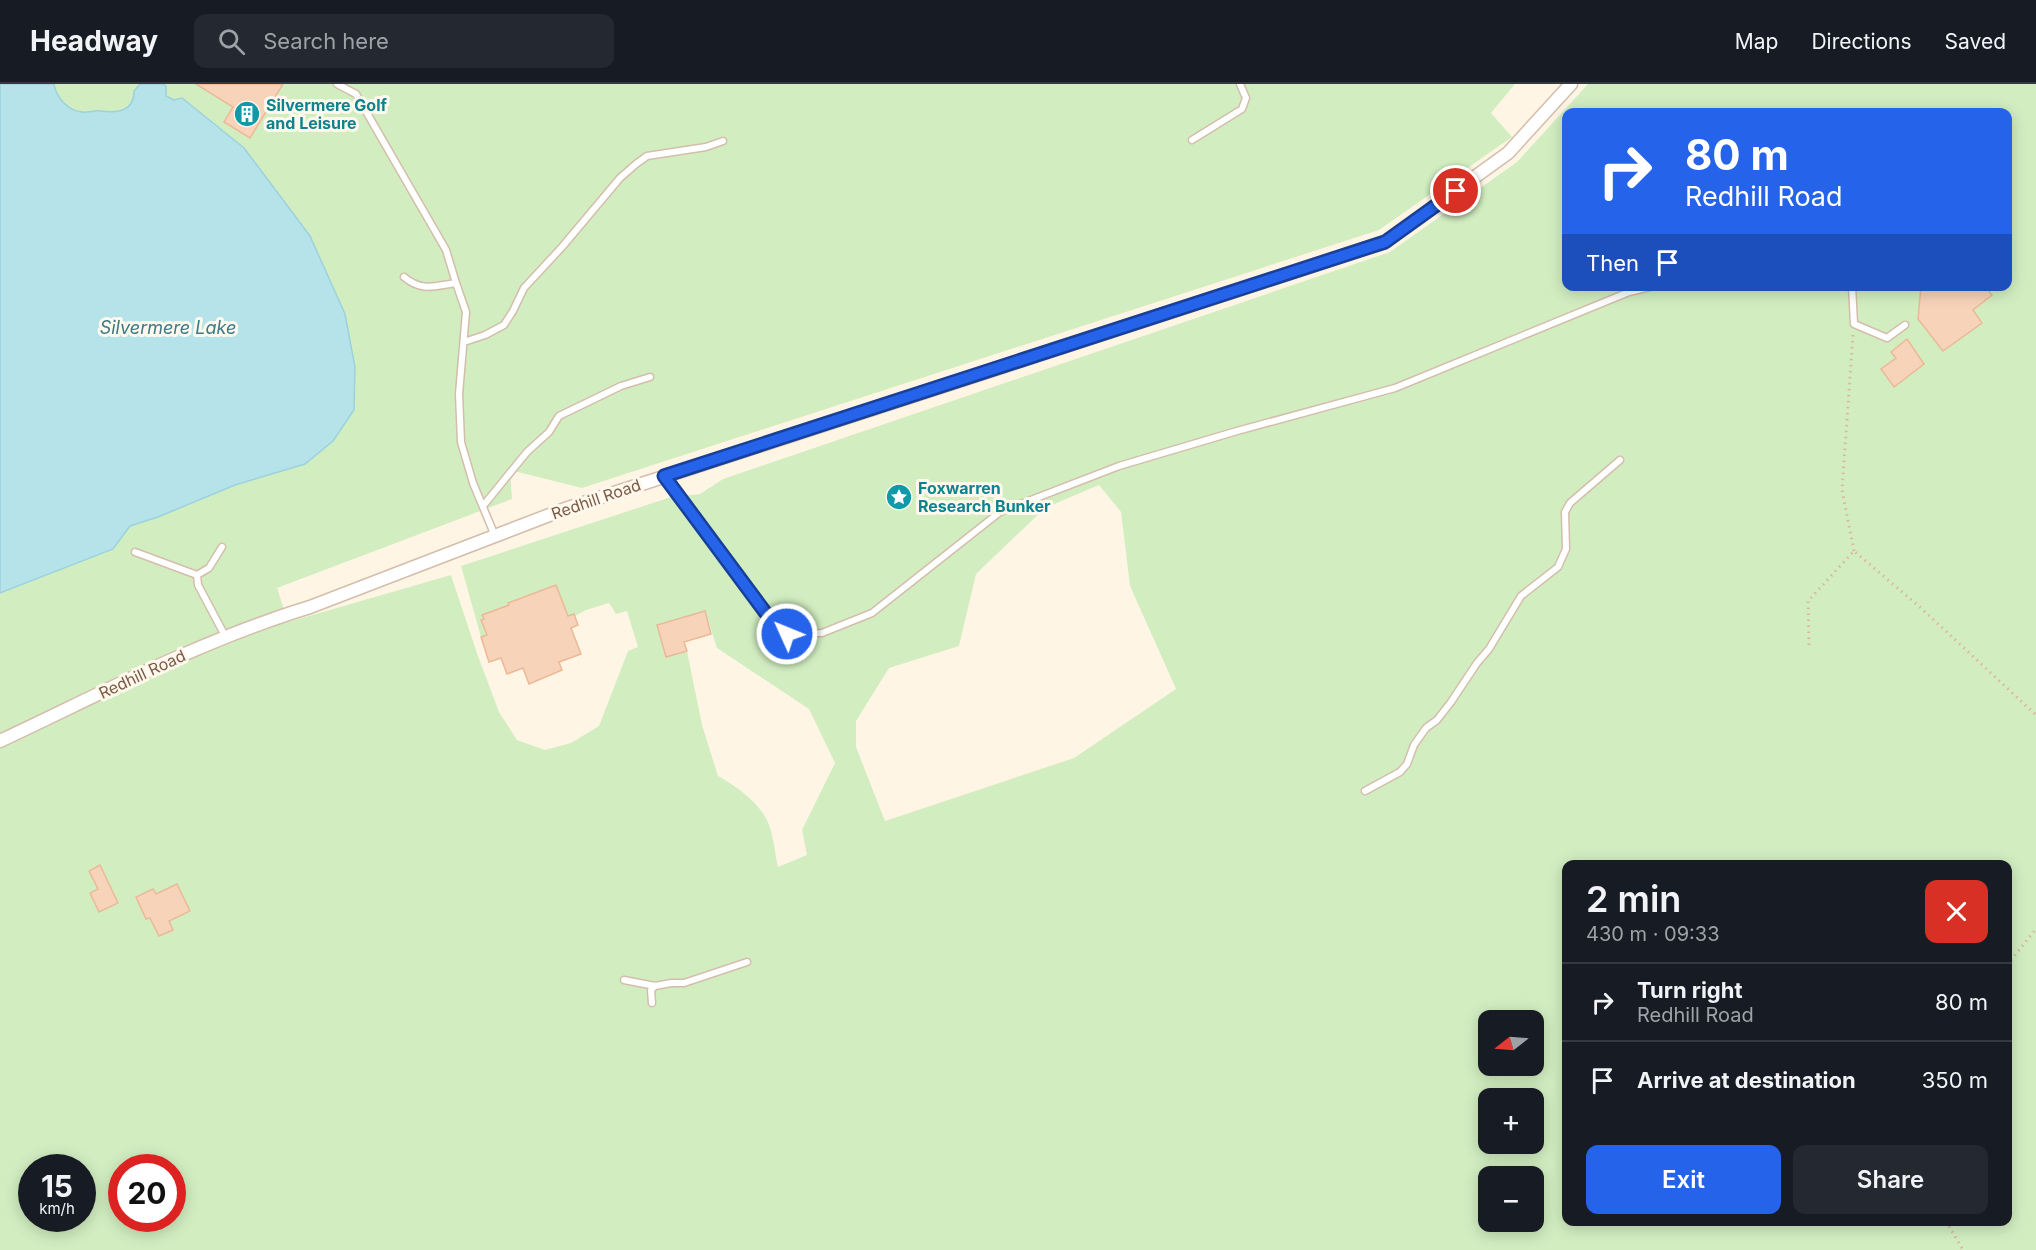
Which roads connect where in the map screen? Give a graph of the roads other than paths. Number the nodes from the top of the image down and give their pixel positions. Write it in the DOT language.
graph roads {
  1 [pos="337,84"];
  2 [pos="1240,84"];
  3 [pos="1571,84"];
  4 [pos="1192,140"];
  5 [pos="723,141"];
  6 [pos="404,277"];
  7 [pos="456,283"];
  8 [pos="1629,291"];
  9 [pos="1852,291"];
  10 [pos="1905,325"];
  11 [pos="464,342"];
  12 [pos="650,377"];
  13 [pos="1620,460"];
  14 [pos="664,476"];
  15 [pos="483,506"];
  16 [pos="495,536"];
  17 [pos="222,547"];
  18 [pos="135,552"];
  19 [pos="197,575"];
  20 [pos="223,632"];
  21 [pos="0,741"];
  22 [pos="1365,791"];
  23 [pos="747,962"];
  24 [pos="624,980"];
  25 [pos="655,986"];
  26 [pos="652,1003"];
  1 -- 7 [label="lane"];
  2 -- 4 [label="lane"];
  3 -- 14 [label="street, Redhill Road"];
  5 -- 11 [label="lane"];
  6 -- 7 [label="lane"];
  7 -- 11 [label="lane"];
  8 -- 14 [label="lane"];
  9 -- 10 [label="lane"];
  11 -- 15 [label="lane"];
  12 -- 15 [label="lane"];
  13 -- 22 [label="lane"];
  14 -- 16 [label="street, Redhill Road"];
  15 -- 16 [label="lane"];
  16 -- 21 [label="street, Redhill Road"];
  17 -- 19 [label="lane"];
  18 -- 19 [label="lane"];
  19 -- 20 [label="lane"];
  23 -- 25 [label="lane"];
  24 -- 25 [label="lane"];
  25 -- 26 [label="lane"];
}
